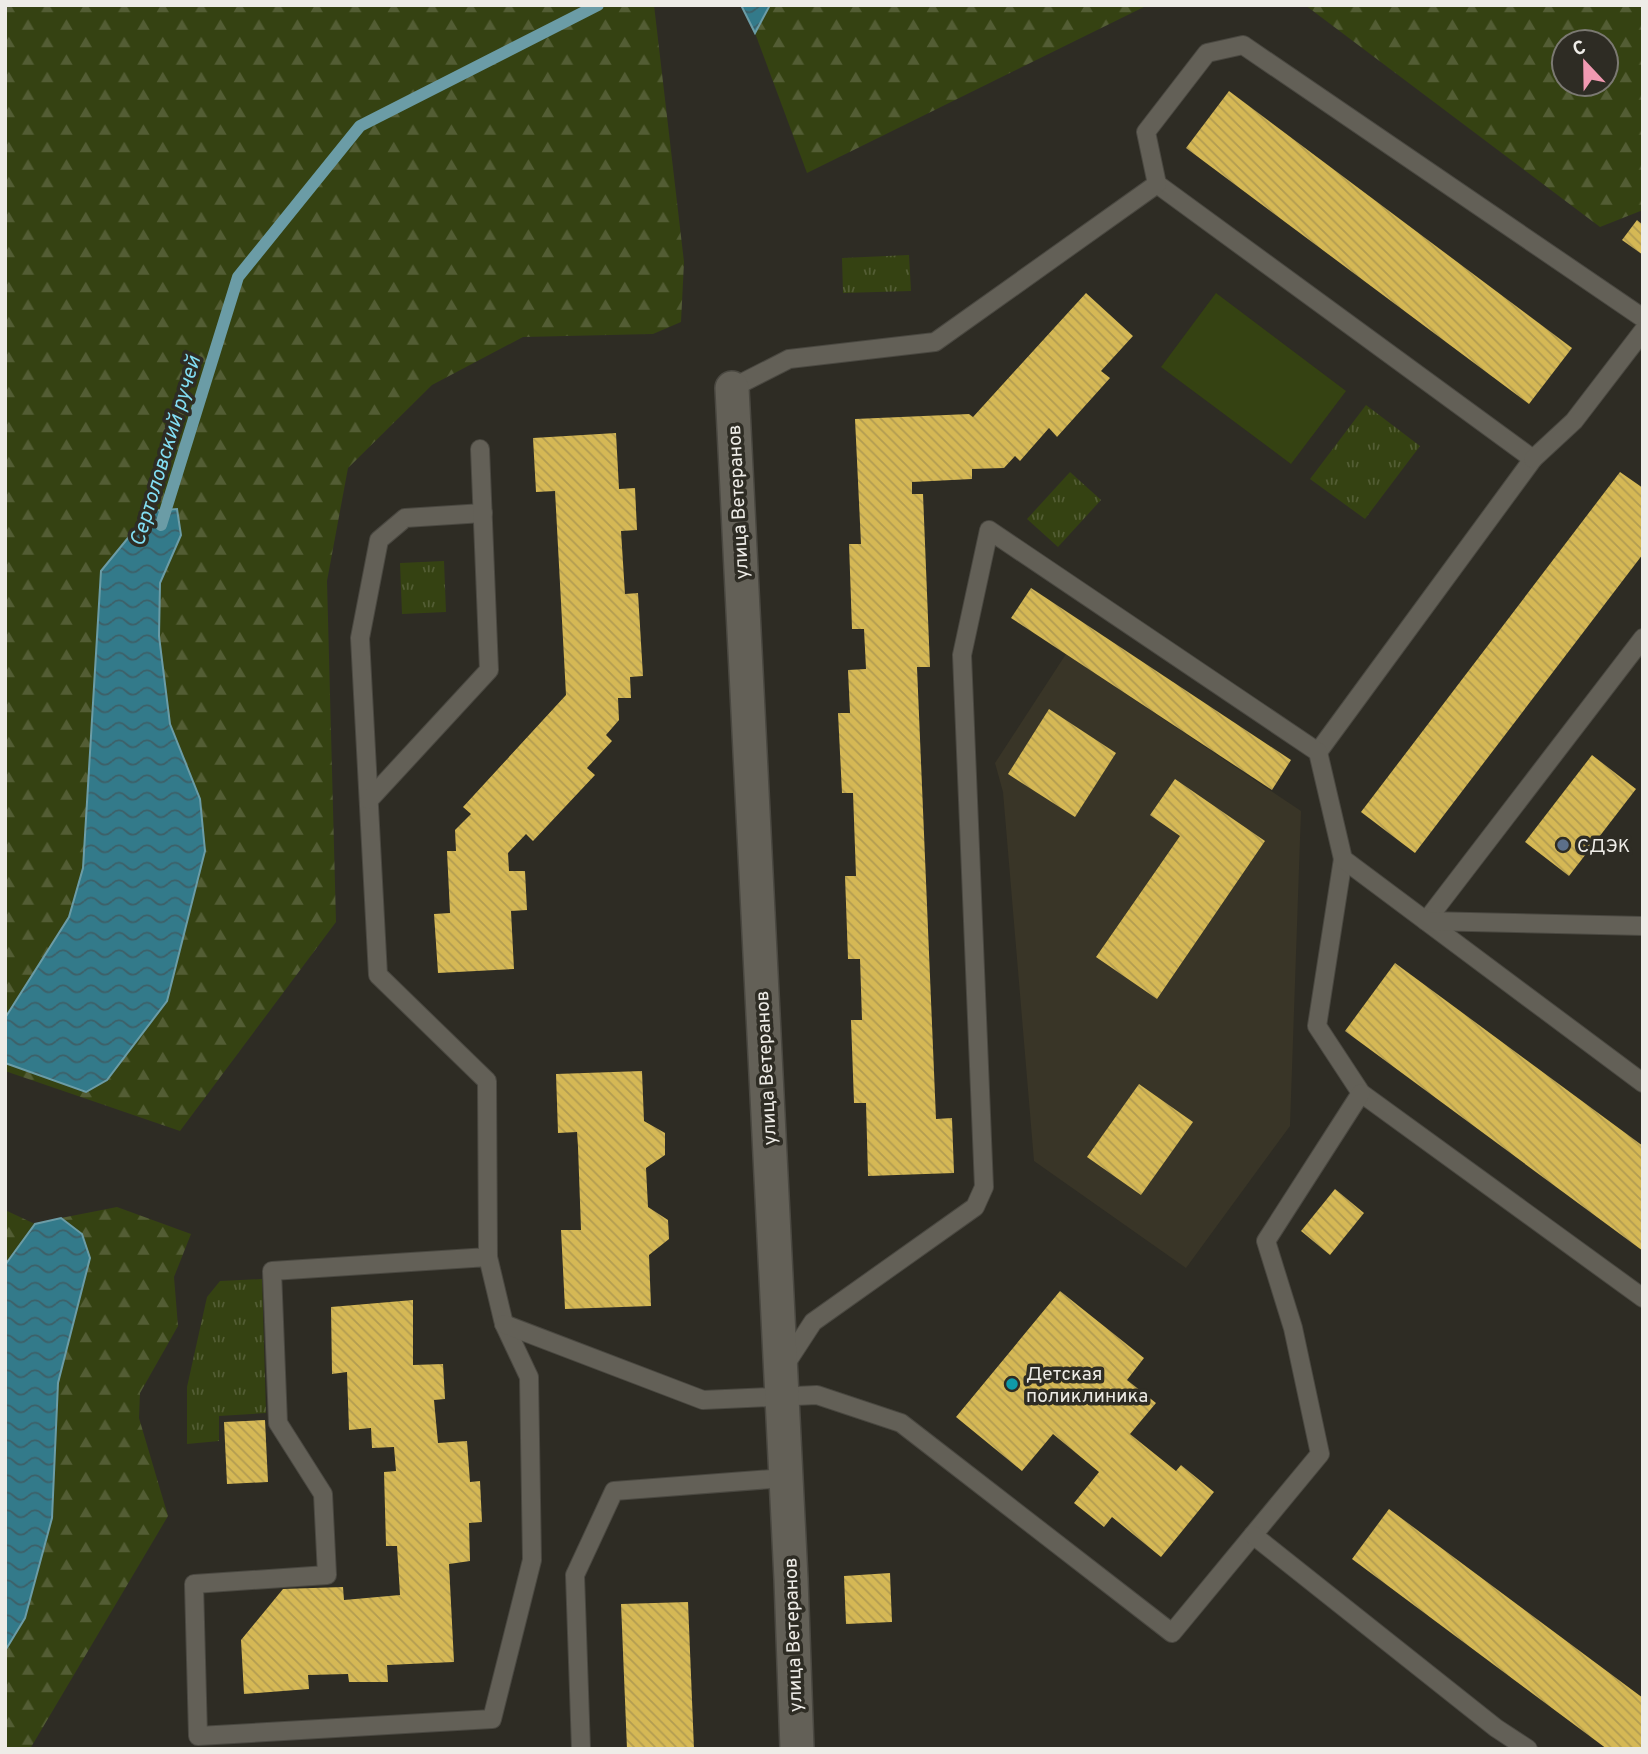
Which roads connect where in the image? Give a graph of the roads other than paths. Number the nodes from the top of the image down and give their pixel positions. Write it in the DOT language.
graph roads {
  1 [pos="1157,184"];
  2 [pos="1643,318"];
  3 [pos="1643,331"];
  4 [pos="732,388"];
  5 [pos="480,449"];
  6 [pos="1533,459"];
  7 [pos="482,513"];
  8 [pos="1643,638"];
  9 [pos="1318,752"];
  10 [pos="369,800"];
  11 [pos="1343,859"];
  12 [pos="1426,921"];
  13 [pos="1643,926"];
  14 [pos="1643,1083"];
  15 [pos="1361,1093"];
  16 [pos="488,1257"];
  17 [pos="1643,1298"];
  18 [pos="505,1324"];
  19 [pos="781,1384"];
  20 [pos="785,1478"];
  21 [pos="1253,1535"];
  22 [pos="581,1749"];
  23 [pos="797,1749"];
  24 [pos="1528,1749"];
  1 -- 2 [label="lane"];
  1 -- 4 [label="lane"];
  1 -- 6 [label="lane"];
  3 -- 6 [label="lane"];
  4 -- 19 [label="street, улица Ветеранов"];
  5 -- 7 [label="lane"];
  6 -- 9 [label="lane"];
  7 -- 10 [label="lane"];
  7 -- 10 [label="lane"];
  8 -- 12 [label="lane"];
  9 -- 11 [label="lane"];
  9 -- 19 [label="lane"];
  10 -- 16 [label="lane"];
  11 -- 12 [label="lane"];
  11 -- 15 [label="lane"];
  12 -- 13 [label="lane"];
  12 -- 14 [label="lane"];
  15 -- 17 [label="lane"];
  15 -- 21 [label="lane"];
  16 -- 18 [label="lane"];
  16 -- 18 [label="lane"];
  18 -- 19 [label="lane"];
  19 -- 20 [label="street, улица Ветеранов"];
  19 -- 21 [label="lane"];
  20 -- 22 [label="lane"];
  20 -- 23 [label="street, улица Ветеранов"];
  21 -- 24 [label="lane"];
}
